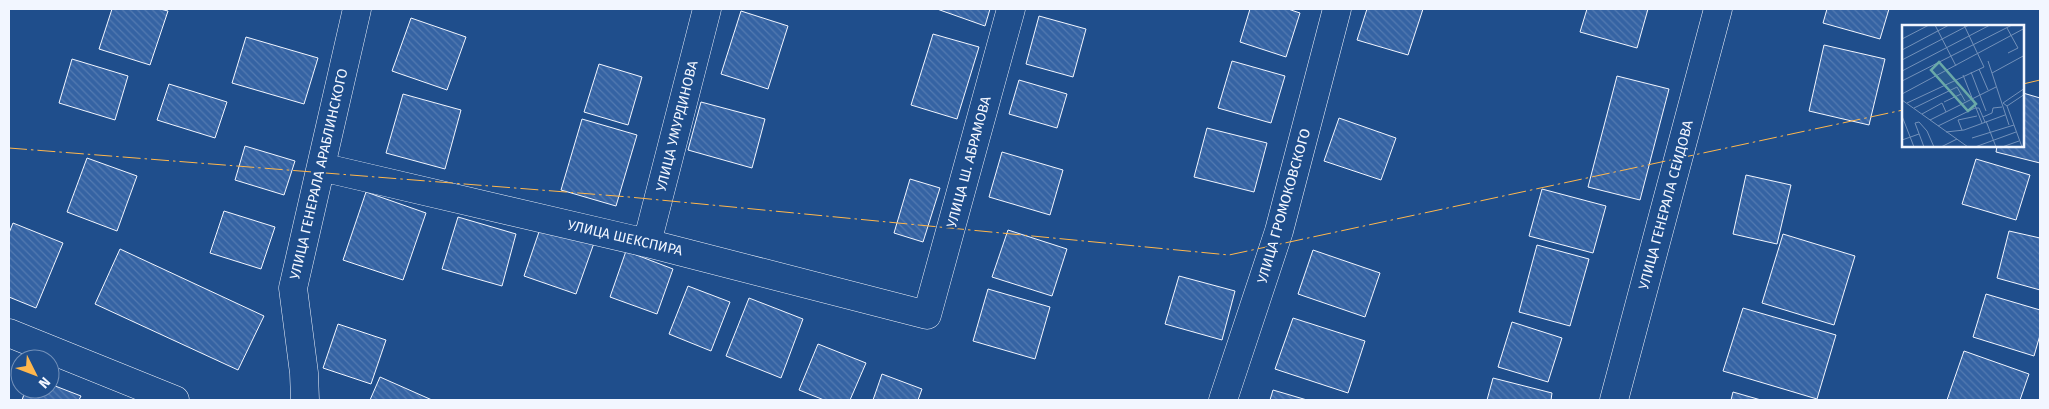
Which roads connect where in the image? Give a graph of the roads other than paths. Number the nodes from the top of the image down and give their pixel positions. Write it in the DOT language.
graph roads {
  1 [pos="357,9"];
  2 [pos="707,9"];
  3 [pos="1011,9"];
  4 [pos="1338,9"];
  5 [pos="1718,9"];
  6 [pos="321,167"];
  7 [pos="647,243"];
  8 [pos="927,315"];
  9 [pos="9,334"];
  10 [pos="175,400"];
  11 [pos="305,400"];
  12 [pos="1223,400"];
  13 [pos="1614,400"];
  1 -- 6 [label="street, УЛИЦА ГЕНЕРАЛА АРАБЛИНСКОГО"];
  2 -- 7 [label="street, УЛИЦА УМУРДИНОВА"];
  3 -- 8 [label="street, УЛИЦА Ш. АБРАМОВА"];
  4 -- 12 [label="street, УЛИЦА ГРОМОКОВСКОГО"];
  5 -- 13 [label="street, УЛИЦА ГЕНЕРАЛА СЕИДОВА"];
  6 -- 7 [label="street, УЛИЦА ШЕКСПИРА"];
  6 -- 11 [label="street, УЛИЦА ГЕНЕРАЛА АРАБЛИНСКОГО"];
  7 -- 8 [label="street, УЛИЦА ШЕКСПИРА"];
  9 -- 10 [label="street"];
}
